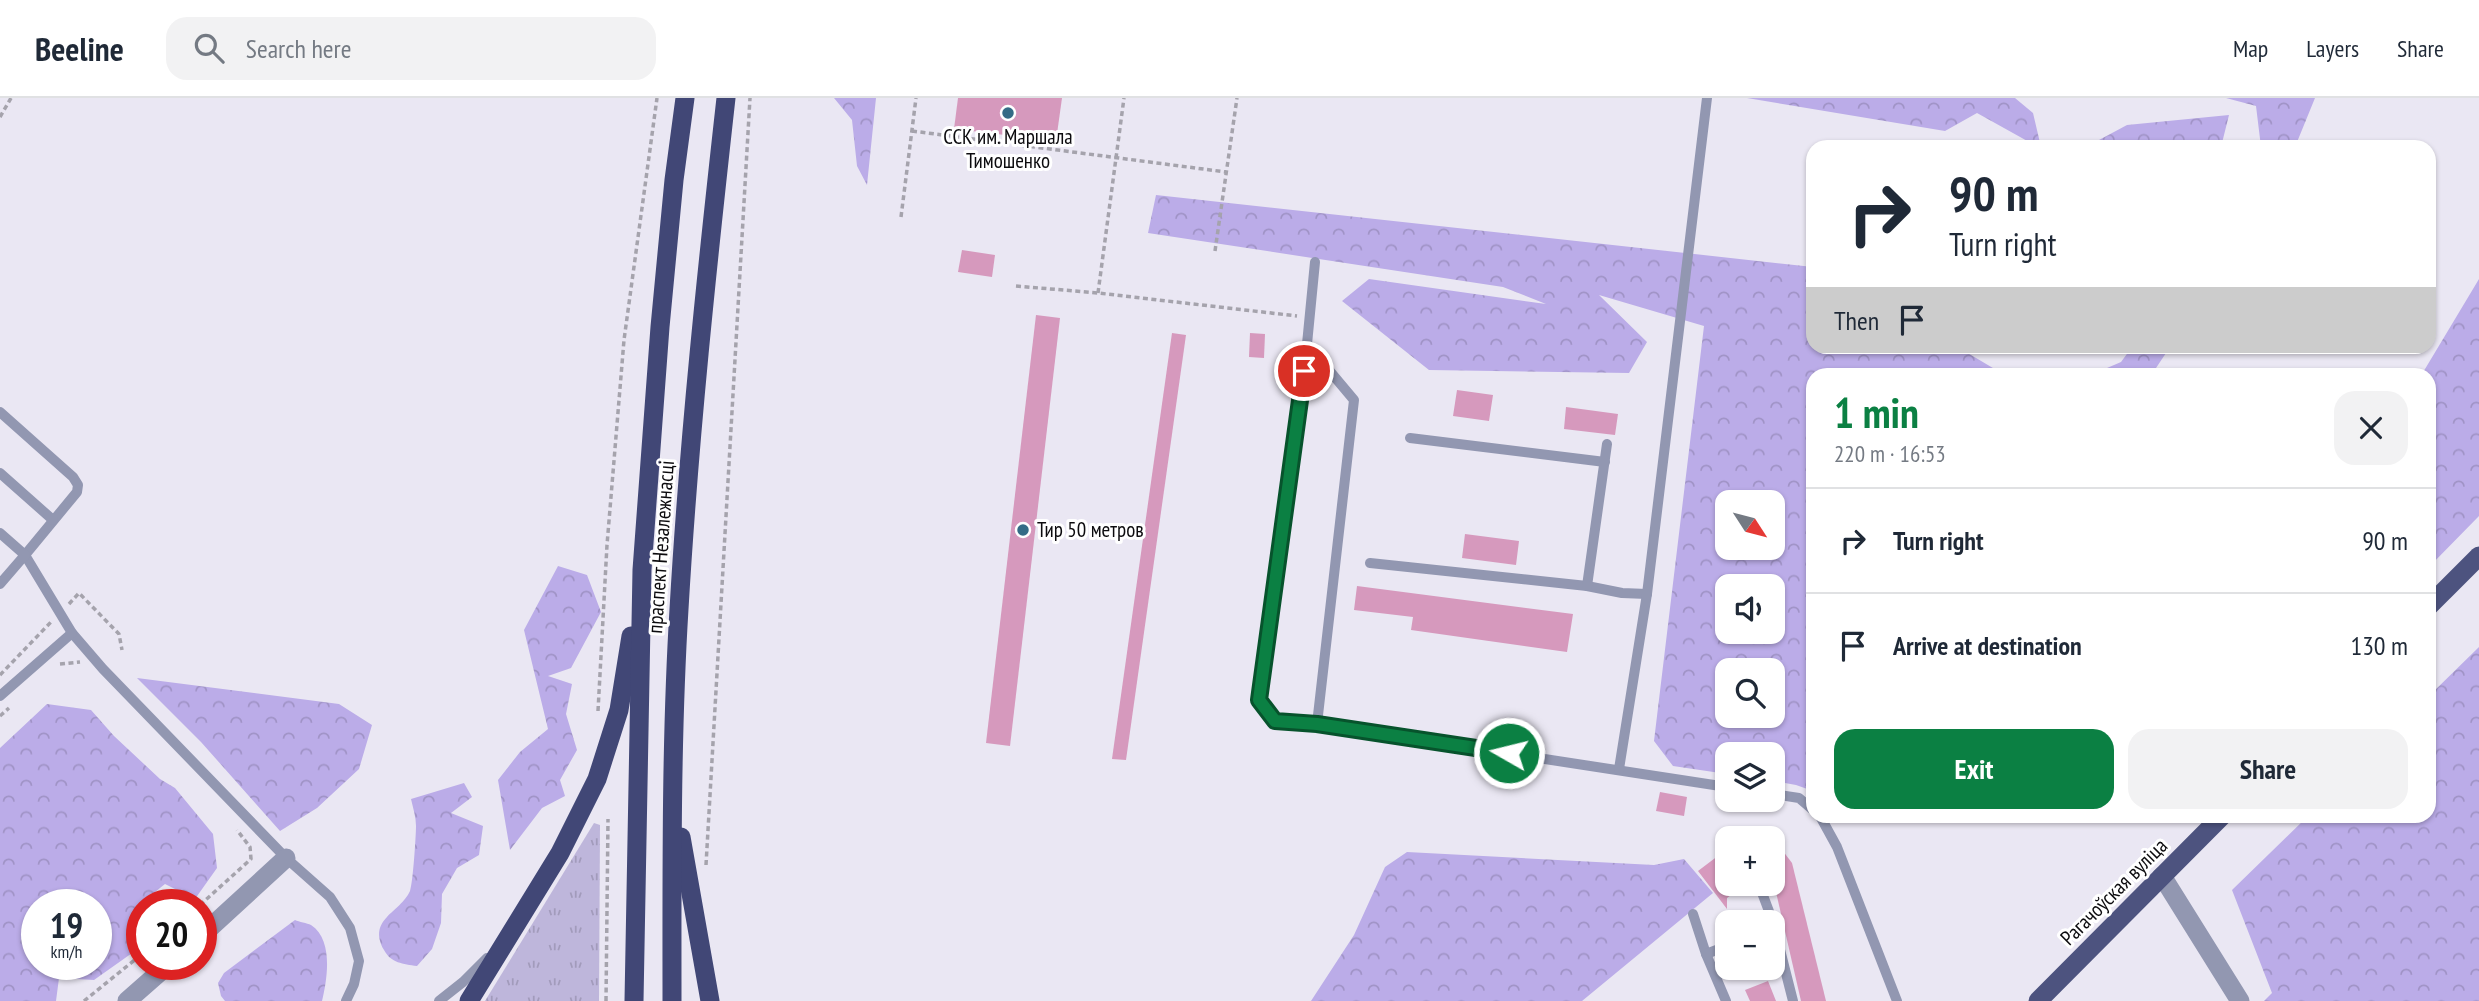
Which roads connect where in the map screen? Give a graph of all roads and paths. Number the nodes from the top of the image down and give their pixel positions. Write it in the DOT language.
graph roads {
  1 [pos="12,98"];
  2 [pos="657,98"];
  3 [pos="685,98"];
  4 [pos="726,98"];
  5 [pos="750,98"];
  6 [pos="916,98"];
  7 [pos="1124,98"];
  8 [pos="1237,98"];
  9 [pos="1707,98"];
  10 [pos="0,117"];
  11 [pos="912,131"];
  12 [pos="1116,158"];
  13 [pos="1226,172"];
  14 [pos="901,217"];
  15 [pos="1215,251"];
  16 [pos="1315,262"];
  17 [pos="1016,286"];
  18 [pos="1098,293"];
  19 [pos="1309,318"];
  20 [pos="1307,344"];
  21 [pos="0,412"];
  22 [pos="1410,438"];
  23 [pos="1608,444"];
  24 [pos="1605,462"];
  25 [pos="0,473"];
  26 [pos="53,520"];
  27 [pos="0,533"];
  28 [pos="26,555"];
  29 [pos="2479,556"];
  30 [pos="1370,563"];
  31 [pos="642,569"];
  32 [pos="0,584"];
  33 [pos="1587,586"];
  34 [pos="1647,594"];
  35 [pos="2436,599"];
  36 [pos="72,633"];
  37 [pos="81,662"];
  38 [pos="59,664"];
  39 [pos="0,696"];
  40 [pos="10,707"];
  41 [pos="598,712"];
  42 [pos="0,716"];
  43 [pos="1317,724"];
  44 [pos="1619,769"];
  45 [pos="672,785"];
  46 [pos="1715,785"];
  47 [pos="1785,796"];
  48 [pos="1806,804"];
  49 [pos="608,820"];
  50 [pos="1824,823"];
  51 [pos="2215,823"];
  52 [pos="235,828"];
  53 [pos="286,858"];
  54 [pos="706,873"];
  55 [pos="2162,876"];
  56 [pos="217,890"];
  57 [pos="1693,914"];
  58 [pos="217,921"];
  59 [pos="516,924"];
  60 [pos="1715,951"];
  61 [pos="1706,954"];
  62 [pos="126,967"];
  63 [pos="1785,971"];
  64 [pos="151,980"];
  65 [pos="84,1001"];
  66 [pos="127,1001"];
  67 [pos="346,1001"];
  68 [pos="439,1001"];
  69 [pos="469,1001"];
  70 [pos="606,1001"];
  71 [pos="634,1001"];
  72 [pos="671,1001"];
  73 [pos="710,1001"];
  74 [pos="1726,1001"];
  75 [pos="1793,1001"];
  76 [pos="1897,1001"];
  77 [pos="2038,1001"];
  78 [pos="2240,1001"];
  1 -- 10 [label="path"];
  2 -- 41 [label="path"];
  3 -- 31 [label="highway, праспект Незалежнасці"];
  4 -- 45 [label="highway, праспект Незалежнасці"];
  5 -- 54 [label="path"];
  6 -- 11 [label="path"];
  7 -- 12 [label="path"];
  8 -- 13 [label="path"];
  9 -- 34 [label="lane"];
  11 -- 12 [label="path"];
  11 -- 14 [label="path"];
  12 -- 13 [label="path"];
  12 -- 18 [label="path"];
  13 -- 15 [label="path"];
  16 -- 19 [label="lane"];
  17 -- 18 [label="path"];
  18 -- 19 [label="path"];
  19 -- 20 [label="lane"];
  20 -- 43 [label="lane"];
  20 -- 43 [label="lane"];
  21 -- 26 [label="lane"];
  22 -- 24 [label="lane"];
  23 -- 24 [label="lane"];
  24 -- 33 [label="lane"];
  25 -- 26 [label="lane"];
  26 -- 28 [label="lane"];
  27 -- 28 [label="lane"];
  28 -- 32 [label="lane"];
  28 -- 36 [label="lane"];
  29 -- 35 [label="main road"];
  30 -- 33 [label="lane"];
  31 -- 59 [label="highway"];
  31 -- 71 [label="highway, праспект Незалежнасці"];
  33 -- 34 [label="lane"];
  34 -- 44 [label="lane"];
  36 -- 39 [label="lane"];
  36 -- 53 [label="lane"];
  37 -- 38 [label="path"];
  40 -- 42 [label="path"];
  43 -- 44 [label="lane"];
  44 -- 46 [label="lane"];
  45 -- 72 [label="highway, праспект Незалежнасці"];
  45 -- 73 [label="highway"];
  47 -- 48 [label="lane"];
  49 -- 70 [label="path"];
  50 -- 76 [label="lane"];
  51 -- 55 [label="main road, Рагачоўская вуліца"];
  52 -- 56 [label="path"];
  53 -- 58 [label="street"];
  53 -- 67 [label="lane"];
  55 -- 77 [label="main road, Рагачоўская вуліца"];
  55 -- 78 [label="street"];
  57 -- 61 [label="lane"];
  59 -- 68 [label="lane"];
  59 -- 69 [label="highway"];
  60 -- 61 [label="lane"];
  61 -- 74 [label="lane"];
  62 -- 65 [label="path"];
  63 -- 75 [label="lane"];
  64 -- 66 [label="street"];
}
